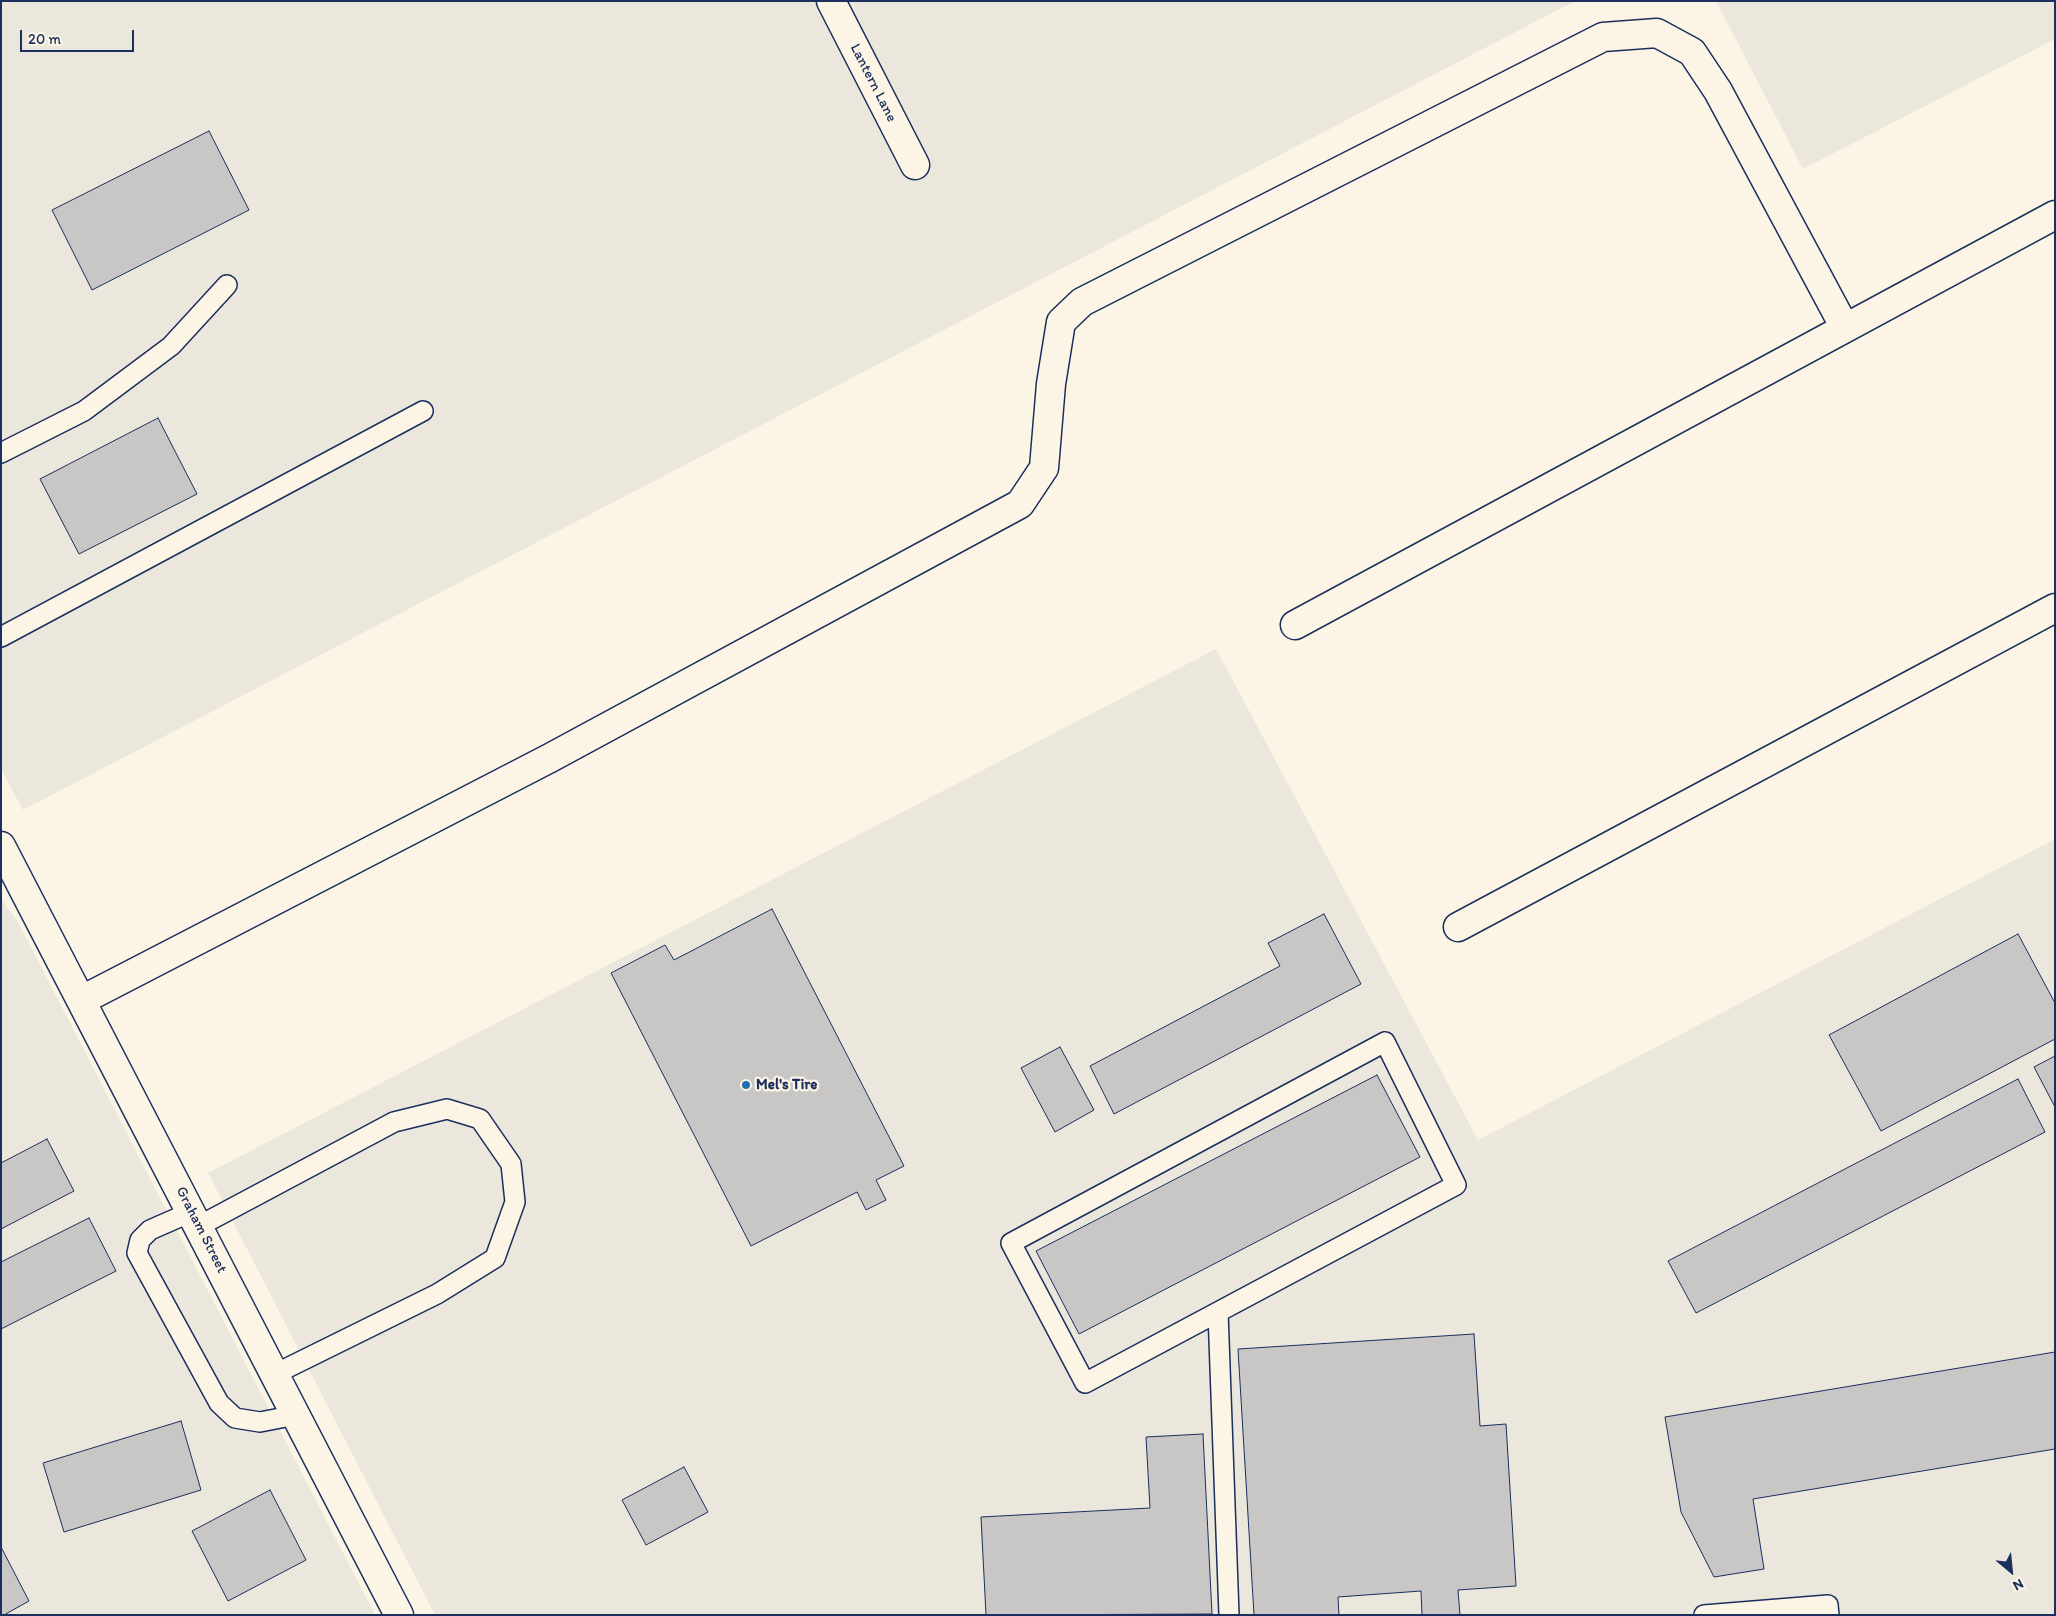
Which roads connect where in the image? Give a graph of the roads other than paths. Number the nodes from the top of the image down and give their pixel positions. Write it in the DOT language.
graph roads {
  1 [pos="831,1"];
  2 [pos="915,165"];
  3 [pos="2055,215"];
  4 [pos="227,286"];
  5 [pos="1845,328"];
  6 [pos="423,411"];
  7 [pos="1,453"];
  8 [pos="2055,608"];
  9 [pos="1295,626"];
  10 [pos="1,637"];
  11 [pos="1,846"];
  12 [pos="1458,927"];
  13 [pos="82,1000"];
  14 [pos="195,1219"];
  15 [pos="1218,1312"];
  16 [pos="275,1374"];
  17 [pos="296,1415"];
  18 [pos="399,1615"];
  19 [pos="1229,1615"];
  20 [pos="1704,1615"];
  21 [pos="1829,1615"];
  1 -- 2 [label="street, Lantern Lane"];
  3 -- 5 [label="street"];
  4 -- 7 [label="lane"];
  5 -- 9 [label="street"];
  5 -- 13 [label="street"];
  6 -- 10 [label="lane"];
  8 -- 12 [label="street"];
  11 -- 13 [label="street, Graham Street"];
  13 -- 14 [label="street, Graham Street"];
  14 -- 16 [label="street, Graham Street"];
  14 -- 16 [label="lane"];
  14 -- 17 [label="lane"];
  15 -- 15 [label="lane"];
  15 -- 19 [label="lane"];
  16 -- 17 [label="street, Graham Street"];
  17 -- 18 [label="street, Graham Street"];
  20 -- 21 [label="lane"];
}
